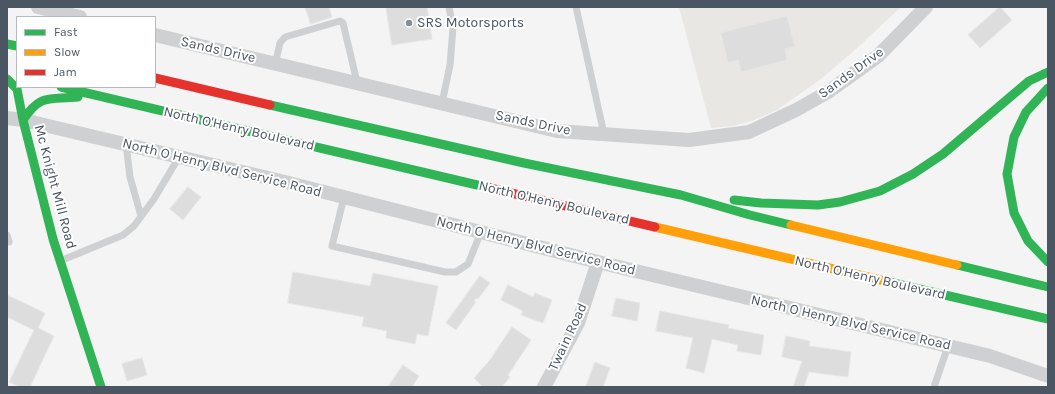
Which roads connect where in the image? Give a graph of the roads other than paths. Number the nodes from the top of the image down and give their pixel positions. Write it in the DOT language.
graph roads {
  1 [pos="38,7"];
  2 [pos="449,7"];
  3 [pos="576,7"];
  4 [pos="925,8"];
  5 [pos="76,16"];
  6 [pos="156,35"];
  7 [pos="275,64"];
  8 [pos="1048,72"];
  9 [pos="156,78"];
  10 [pos="7,79"];
  11 [pos="357,82"];
  12 [pos="65,88"];
  13 [pos="1048,88"];
  14 [pos="93,96"];
  15 [pos="442,103"];
  16 [pos="7,118"];
  17 [pos="23,120"];
  18 [pos="604,134"];
  19 [pos="126,144"];
  20 [pos="179,157"];
  21 [pos="681,195"];
  22 [pos="344,197"];
  23 [pos="141,216"];
  24 [pos="481,232"];
  25 [pos="7,235"];
  26 [pos="9,242"];
  27 [pos="60,261"];
  28 [pos="598,262"];
  29 [pos="1048,262"];
  30 [pos="1048,287"];
  31 [pos="961,299"];
  32 [pos="1048,319"];
  33 [pos="1019,322"];
  34 [pos="948,346"];
  35 [pos="1048,376"];
  36 [pos="101,387"];
  37 [pos="544,387"];
  38 [pos="934,387"];
  1 -- 5 [label="street"];
  2 -- 15 [label="lane"];
  3 -- 18 [label="lane"];
  4 -- 18 [label="street, Sands Drive"];
  6 -- 7 [label="street, Sands Drive"];
  7 -- 11 [label="street, Sands Drive"];
  7 -- 11 [label="lane"];
  8 -- 21 [label="main road"];
  9 -- 21 [label="main road"];
  10 -- 17 [label="main road, Mc Knight Mill Road"];
  11 -- 15 [label="street, Sands Drive"];
  12 -- 14 [label="main road, North O'Henry Boulevard"];
  13 -- 29 [label="main road"];
  14 -- 17 [label="main road"];
  14 -- 31 [label="main road, North O'Henry Boulevard"];
  15 -- 18 [label="street, Sands Drive"];
  16 -- 17 [label="street"];
  17 -- 19 [label="street, North O Henry Blvd Service Road"];
  17 -- 27 [label="main road, Mc Knight Mill Road"];
  19 -- 20 [label="street, North O Henry Blvd Service Road"];
  19 -- 23 [label="lane"];
  20 -- 22 [label="street, North O Henry Blvd Service Road"];
  20 -- 23 [label="lane"];
  21 -- 30 [label="main road"];
  22 -- 24 [label="street, North O Henry Blvd Service Road"];
  22 -- 24 [label="lane"];
  23 -- 27 [label="lane"];
  24 -- 28 [label="street, North O Henry Blvd Service Road"];
  25 -- 26 [label="lane"];
  27 -- 36 [label="main road, Mc Knight Mill Road"];
  28 -- 34 [label="street, North O Henry Blvd Service Road"];
  28 -- 37 [label="street, Twain Road"];
  31 -- 32 [label="main road, North O'Henry Boulevard"];
  31 -- 33 [label="main road"];
  34 -- 35 [label="street, North O Henry Blvd Service Road"];
  34 -- 38 [label="lane"];
}
